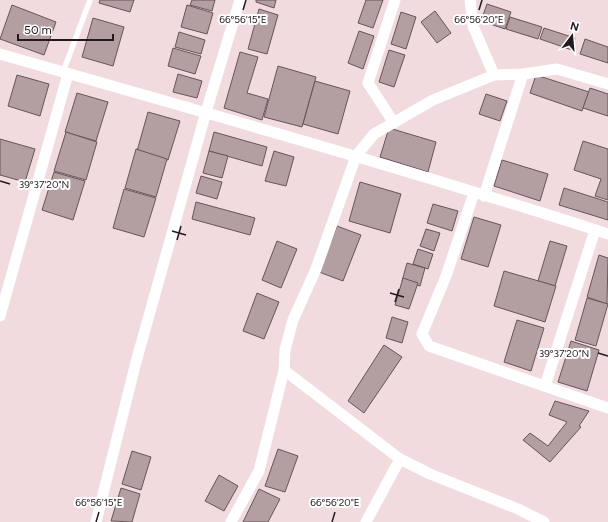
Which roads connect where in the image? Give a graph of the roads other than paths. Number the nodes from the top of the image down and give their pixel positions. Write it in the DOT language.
graph roads {
  1 [pos="90,0"];
  2 [pos="240,0"];
  3 [pos="395,0"];
  4 [pos="470,0"];
  5 [pos="0,54"];
  6 [pos="65,73"];
  7 [pos="523,74"];
  8 [pos="494,76"];
  9 [pos="608,84"];
  10 [pos="206,112"];
  11 [pos="394,123"];
  12 [pos="356,156"];
  13 [pos="479,194"];
  14 [pos="595,230"];
  15 [pos="608,234"];
  16 [pos="0,316"];
  17 [pos="284,370"];
  18 [pos="545,386"];
  19 [pos="608,408"];
  20 [pos="400,459"];
  21 [pos="96,522"];
  22 [pos="231,522"];
  23 [pos="366,522"];
  24 [pos="544,522"];
  1 -- 6 [label="lane"];
  2 -- 10 [label="street"];
  3 -- 11 [label="street"];
  4 -- 8 [label="street"];
  5 -- 6 [label="street"];
  6 -- 10 [label="street"];
  6 -- 16 [label="street"];
  7 -- 8 [label="street"];
  7 -- 9 [label="street"];
  7 -- 13 [label="street"];
  8 -- 11 [label="street"];
  10 -- 12 [label="street"];
  10 -- 21 [label="street"];
  11 -- 12 [label="street"];
  12 -- 13 [label="street"];
  12 -- 17 [label="street"];
  13 -- 14 [label="street"];
  13 -- 18 [label="street"];
  14 -- 15 [label="street"];
  14 -- 18 [label="street"];
  17 -- 20 [label="street"];
  17 -- 22 [label="street"];
  18 -- 19 [label="street"];
  20 -- 23 [label="street"];
  20 -- 24 [label="street"];
}
